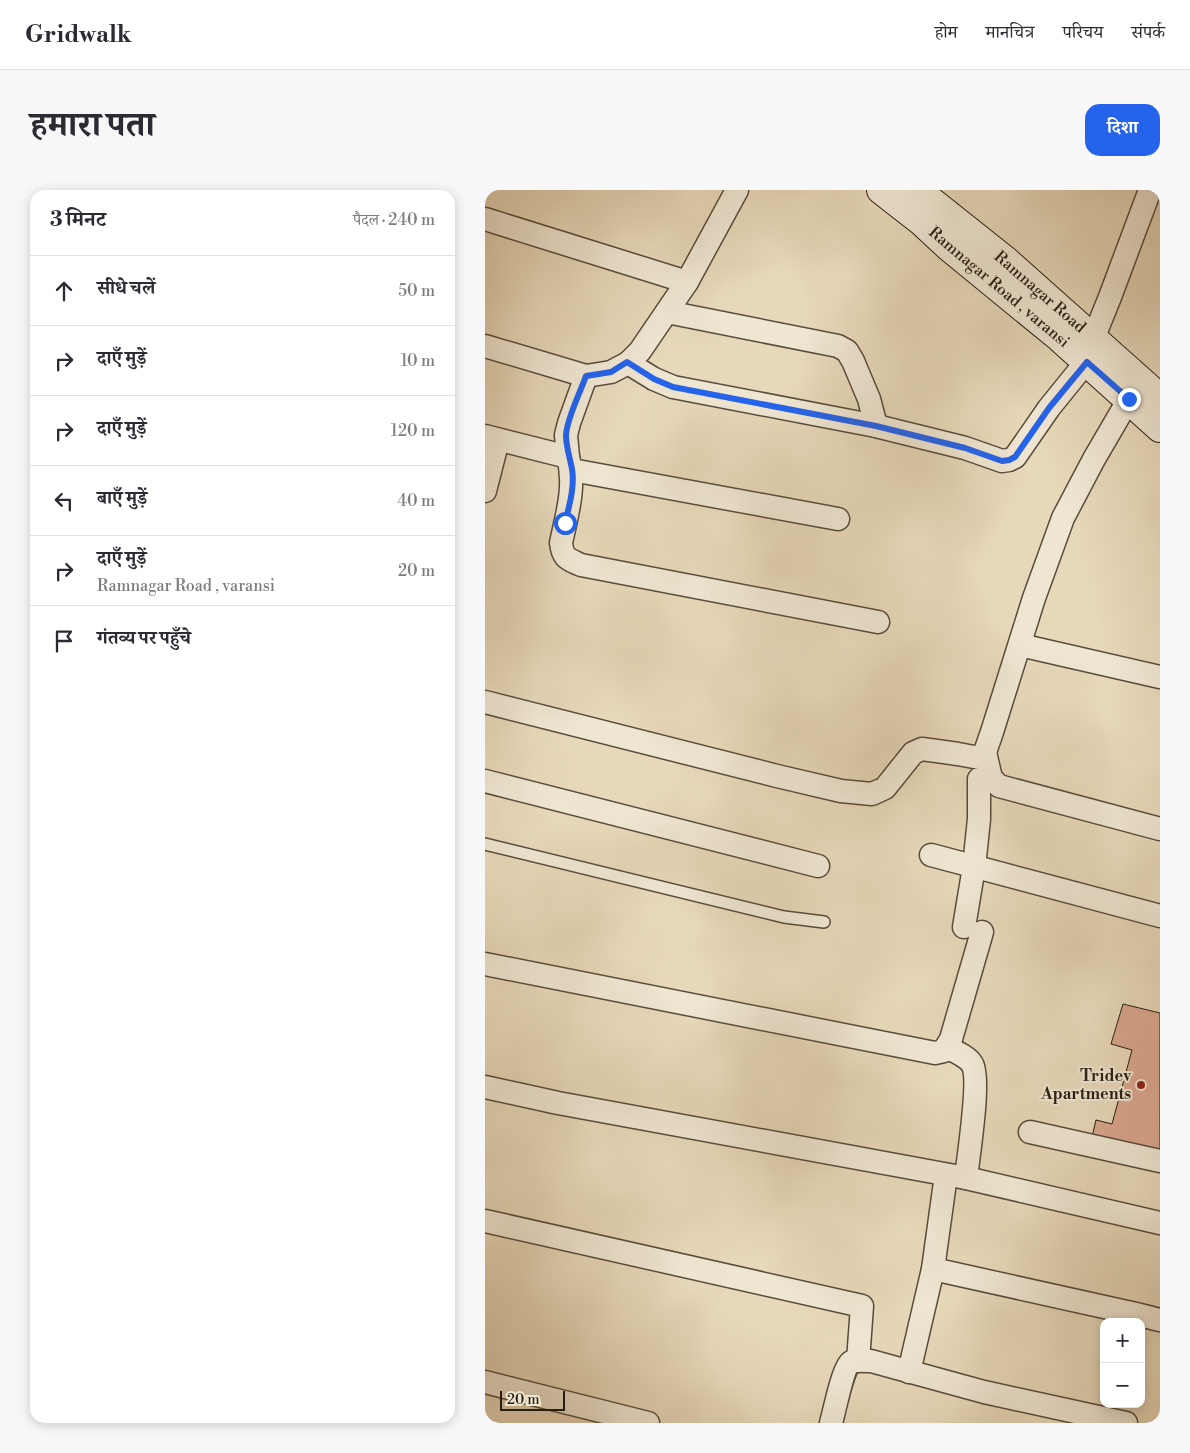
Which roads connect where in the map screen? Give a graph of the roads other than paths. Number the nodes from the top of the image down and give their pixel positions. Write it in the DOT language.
graph roads {
  1 [pos="737,190"];
  2 [pos="881,190"];
  3 [pos="1150,190"];
  4 [pos="920,191"];
  5 [pos="485,219"];
  6 [pos="687,282"];
  7 [pos="667,312"];
  8 [pos="485,346"];
  9 [pos="1090,350"];
  10 [pos="627,362"];
  11 [pos="586,376"];
  12 [pos="1160,398"];
  13 [pos="1129,399"];
  14 [pos="876,426"];
  15 [pos="1160,428"];
  16 [pos="492,438"];
  17 [pos="570,463"];
  18 [pos="485,491"];
  19 [pos="838,519"];
  20 [pos="878,622"];
  21 [pos="1020,645"];
  22 [pos="1160,677"];
  23 [pos="485,702"];
  24 [pos="985,752"];
  25 [pos="979,779"];
  26 [pos="485,781"];
  27 [pos="1160,828"];
  28 [pos="485,844"];
  29 [pos="931,855"];
  30 [pos="818,866"];
  31 [pos="974,867"];
  32 [pos="1160,916"];
  33 [pos="824,922"];
  34 [pos="485,964"];
  35 [pos="946,1047"];
  36 [pos="485,1087"];
  37 [pos="1030,1132"];
  38 [pos="1160,1161"];
  39 [pos="956,1177"];
  40 [pos="485,1220"];
  41 [pos="1160,1223"];
  42 [pos="933,1269"];
  43 [pos="1160,1320"];
  44 [pos="858,1361"];
  45 [pos="909,1372"];
  46 [pos="485,1382"];
  47 [pos="648,1423"];
  48 [pos="831,1423"];
  49 [pos="1126,1423"];
  1 -- 6 [label="street"];
  2 -- 9 [label="main road, Ramnagar Road , varansi"];
  3 -- 9 [label="street"];
  4 -- 9 [label="main road, Ramnagar Road"];
  5 -- 6 [label="street"];
  6 -- 7 [label="street"];
  7 -- 10 [label="street"];
  7 -- 14 [label="street"];
  8 -- 11 [label="street"];
  9 -- 12 [label="main road, Ramnagar Road"];
  9 -- 13 [label="main road, Ramnagar Road , varansi"];
  9 -- 14 [label="street"];
  10 -- 11 [label="street"];
  10 -- 14 [label="street"];
  11 -- 17 [label="street"];
  13 -- 15 [label="main road, Ramnagar Road , varansi"];
  13 -- 21 [label="street"];
  16 -- 17 [label="street"];
  16 -- 18 [label="street"];
  17 -- 19 [label="street"];
  17 -- 20 [label="street"];
  21 -- 22 [label="street"];
  21 -- 24 [label="street"];
  23 -- 24 [label="street"];
  24 -- 27 [label="street"];
  25 -- 31 [label="street"];
  26 -- 30 [label="street"];
  28 -- 33 [label="lane"];
  29 -- 31 [label="street"];
  31 -- 32 [label="street"];
  31 -- 35 [label="street"];
  34 -- 35 [label="street"];
  35 -- 39 [label="street"];
  36 -- 39 [label="street"];
  37 -- 38 [label="street"];
  39 -- 41 [label="street"];
  39 -- 42 [label="street"];
  40 -- 44 [label="street"];
  42 -- 43 [label="street"];
  42 -- 45 [label="street"];
  44 -- 45 [label="street"];
  44 -- 48 [label="street"];
  45 -- 49 [label="street"];
  46 -- 47 [label="street"];
}
